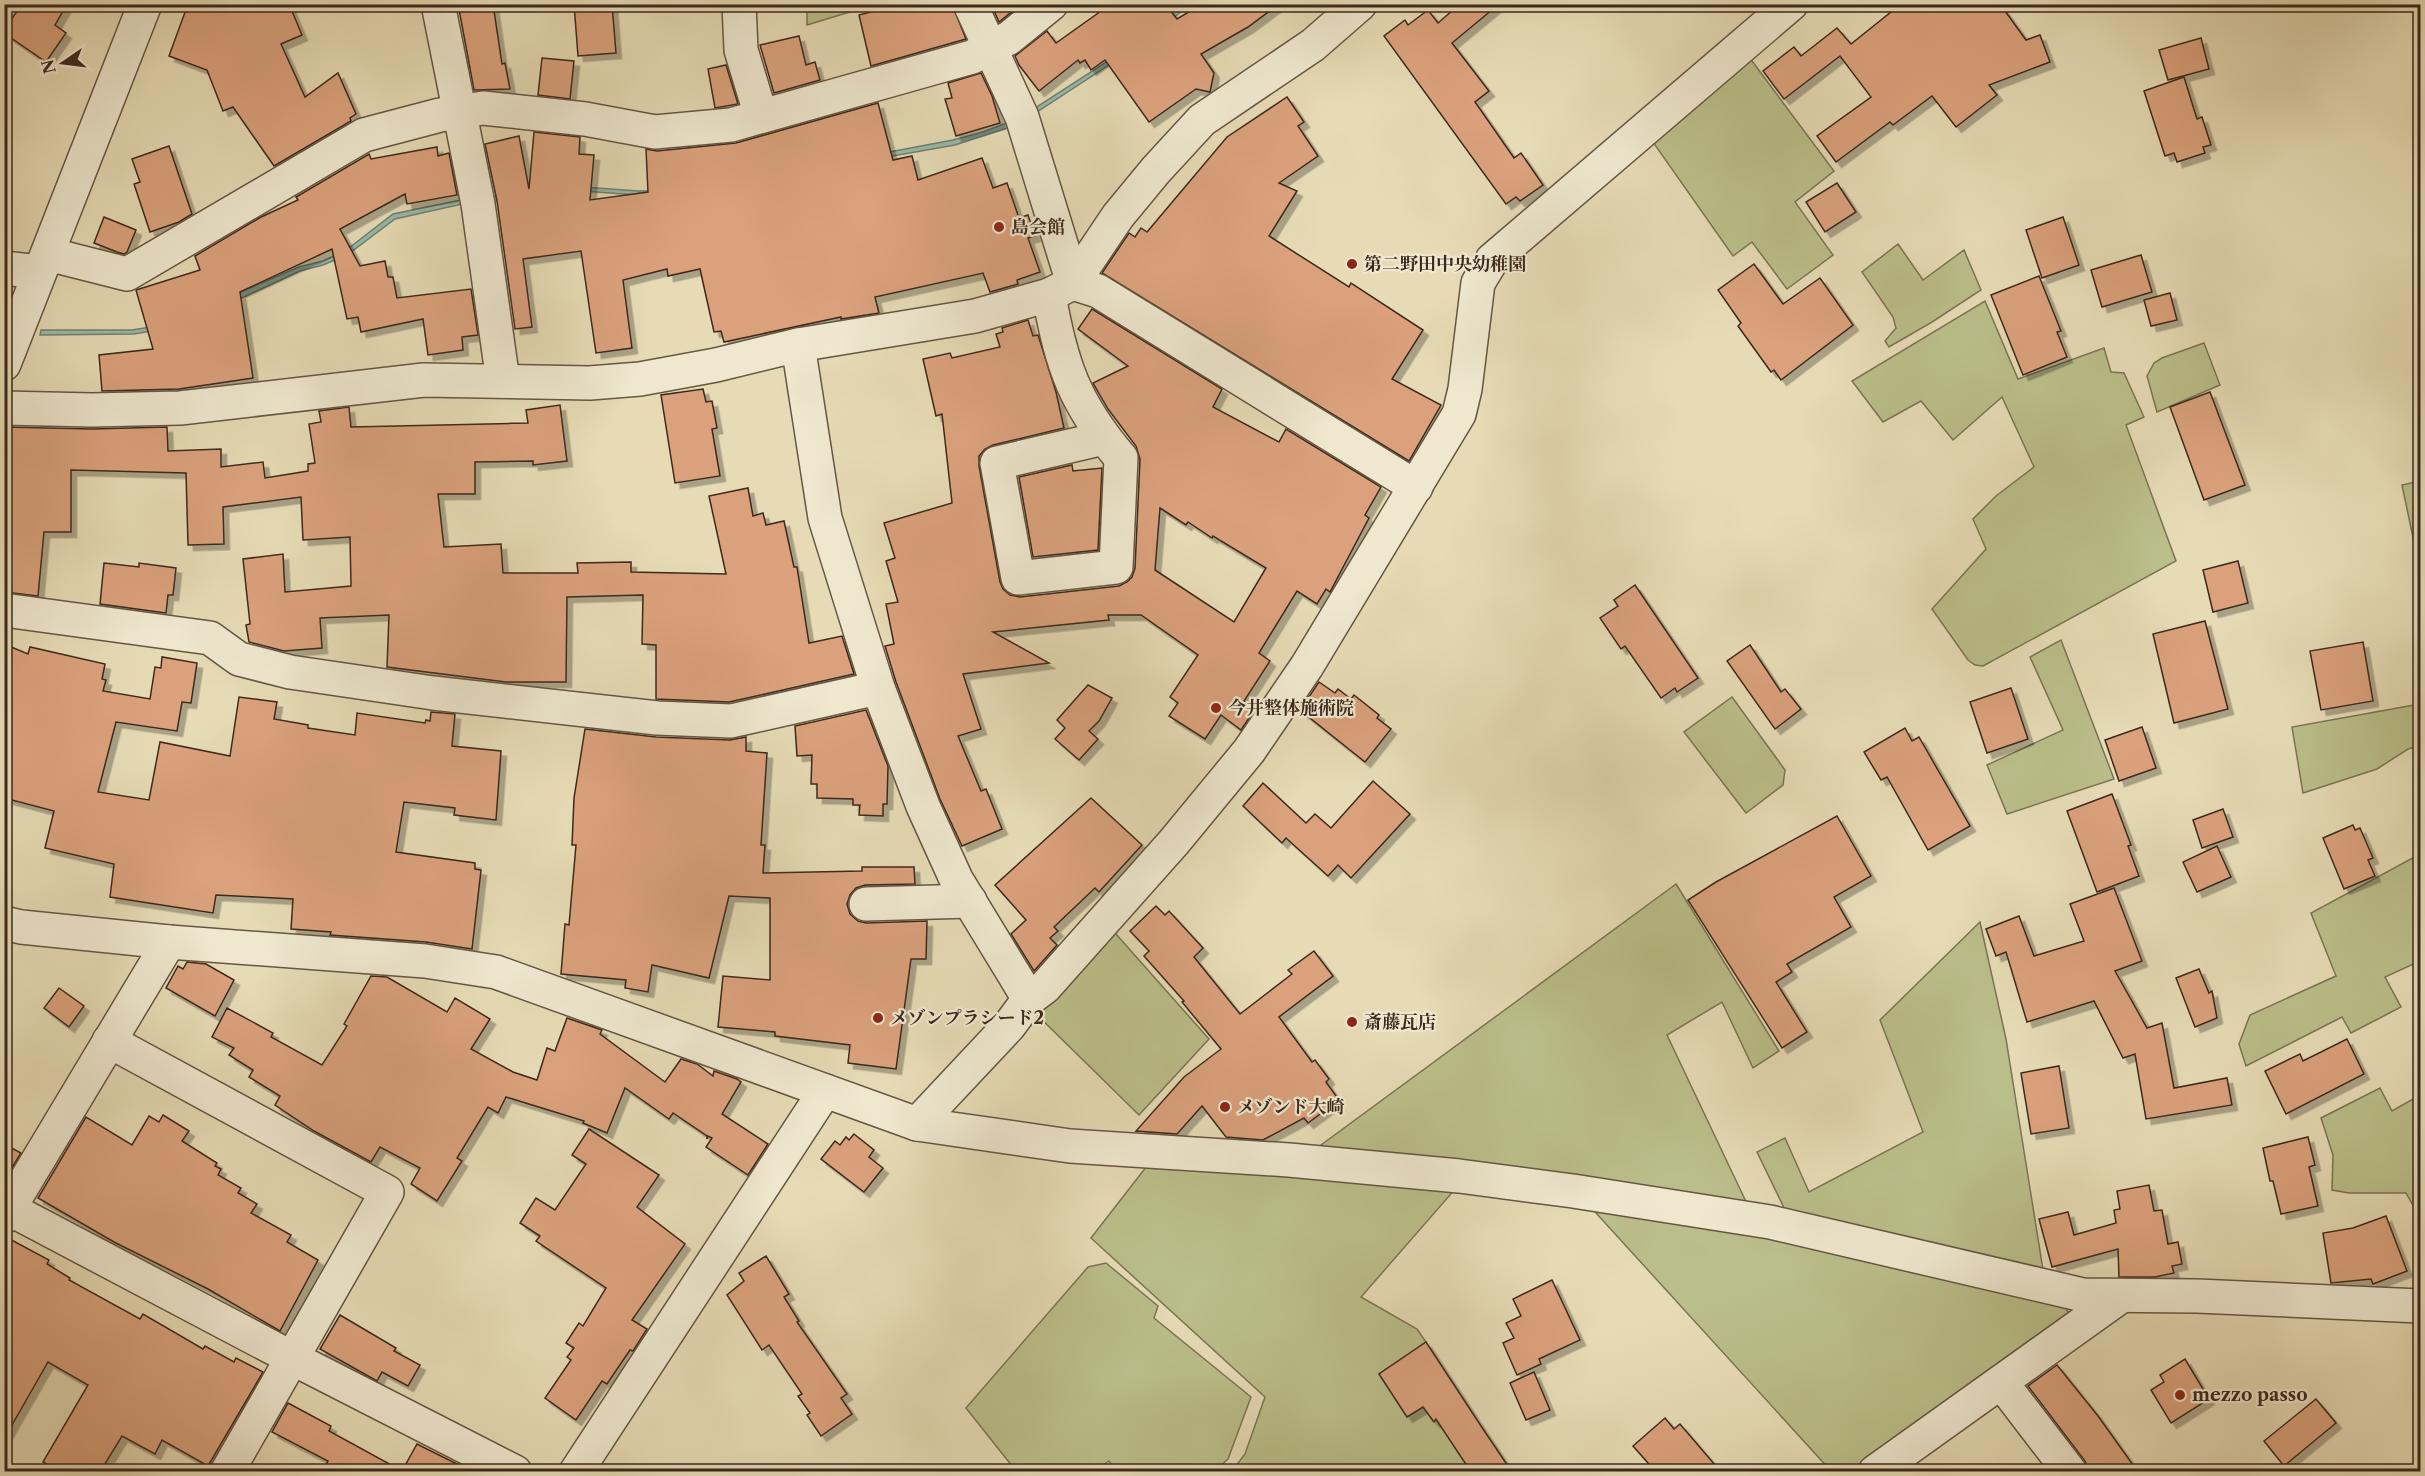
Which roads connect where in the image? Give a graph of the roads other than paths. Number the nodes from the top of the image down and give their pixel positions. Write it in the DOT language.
graph roads {
  1 [pos="145,4"];
  2 [pos="438,4"];
  3 [pos="740,4"];
  4 [pos="970,4"];
  5 [pos="1051,4"];
  6 [pos="1360,4"];
  7 [pos="1791,4"];
  8 [pos="990,47"];
  9 [pos="459,112"];
  10 [pos="761,116"];
  11 [pos="44,263"];
  12 [pos="4,268"];
  13 [pos="1061,289"];
  14 [pos="798,345"];
  15 [pos="4,364"];
  16 [pos="503,381"];
  17 [pos="4,408"];
  18 [pos="1104,438"];
  19 [pos="1416,487"];
  20 [pos="4,610"];
  21 [pos="878,688"];
  22 [pos="970,901"];
  23 [pos="866,904"];
  24 [pos="4,923"];
  25 [pos="169,942"];
  26 [pos="1029,999"];
  27 [pos="109,1041"];
  28 [pos="825,1091"];
  29 [pos="917,1125"];
  30 [pos="6,1210"];
  31 [pos="2121,1296"];
  32 [pos="2421,1306"];
  33 [pos="292,1358"];
  34 [pos="2001,1382"];
  35 [pos="227,1472"];
  36 [pos="515,1472"];
  37 [pos="576,1472"];
  38 [pos="1875,1472"];
  39 [pos="2070,1472"];
  1 -- 11 [label="street"];
  2 -- 9 [label="street"];
  3 -- 10 [label="street"];
  4 -- 8 [label="street"];
  5 -- 8 [label="street"];
  6 -- 13 [label="street"];
  7 -- 19 [label="street"];
  8 -- 10 [label="street"];
  8 -- 13 [label="street"];
  9 -- 10 [label="street"];
  9 -- 11 [label="street"];
  9 -- 16 [label="street"];
  11 -- 12 [label="street"];
  11 -- 15 [label="street"];
  13 -- 14 [label="street"];
  13 -- 18 [label="street"];
  13 -- 19 [label="street"];
  14 -- 16 [label="street"];
  14 -- 21 [label="street"];
  16 -- 17 [label="street"];
  18 -- 18 [label="street"];
  19 -- 26 [label="street"];
  20 -- 21 [label="street"];
  21 -- 22 [label="street"];
  22 -- 23 [label="street"];
  22 -- 26 [label="street"];
  24 -- 25 [label="street"];
  25 -- 27 [label="street"];
  25 -- 28 [label="street"];
  26 -- 29 [label="street"];
  27 -- 30 [label="street"];
  27 -- 33 [label="street"];
  28 -- 29 [label="street"];
  28 -- 37 [label="street"];
  29 -- 31 [label="street"];
  30 -- 33 [label="street"];
  31 -- 32 [label="street"];
  31 -- 34 [label="street"];
  33 -- 35 [label="street"];
  33 -- 36 [label="street"];
  34 -- 38 [label="street"];
  34 -- 39 [label="street"];
}
